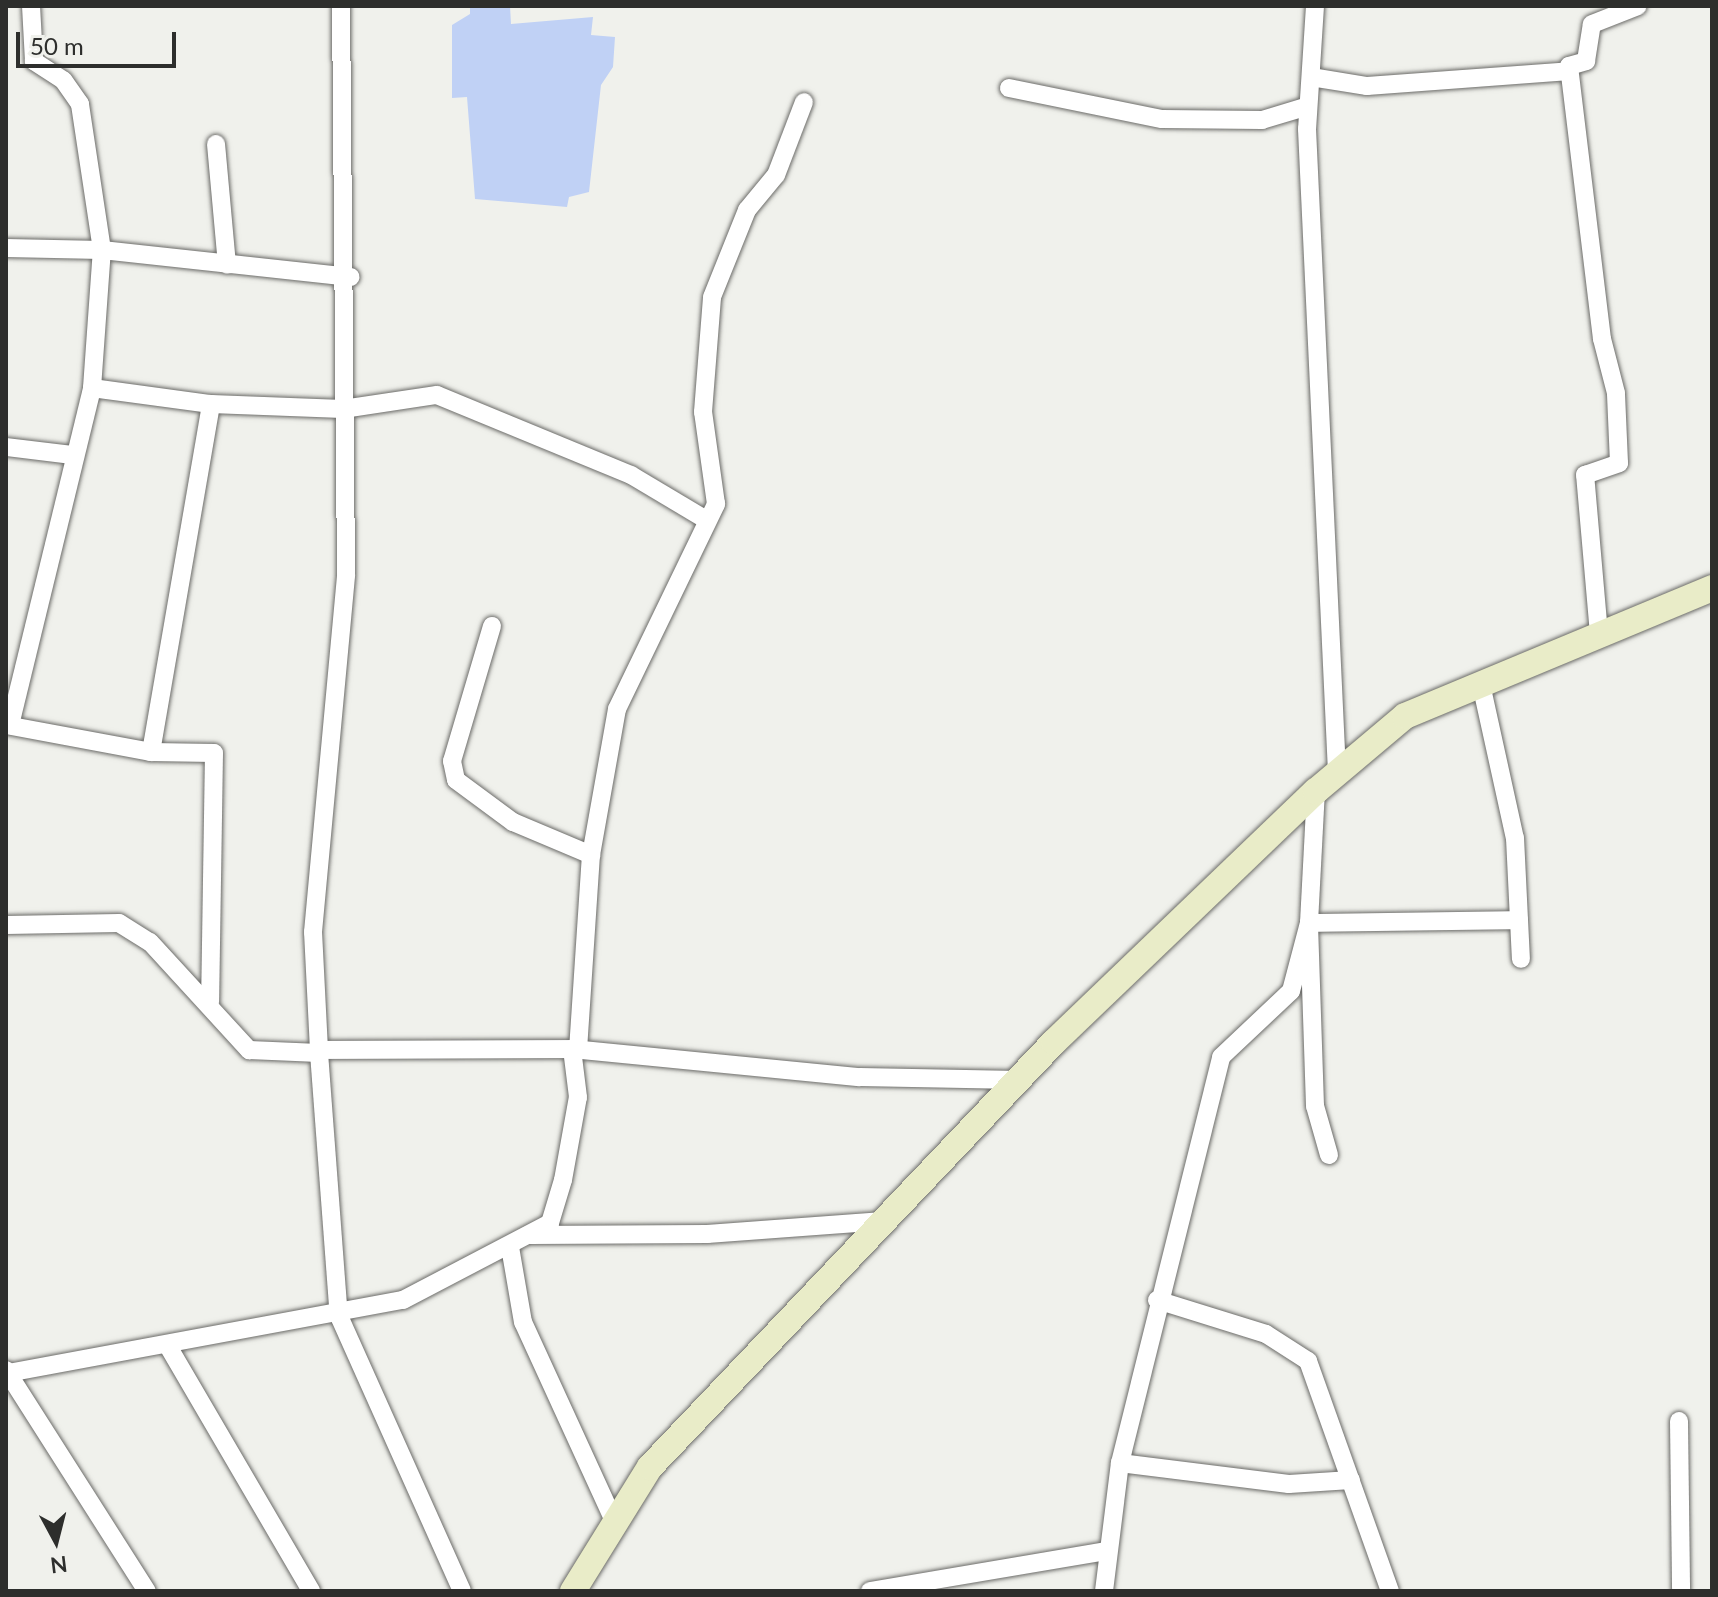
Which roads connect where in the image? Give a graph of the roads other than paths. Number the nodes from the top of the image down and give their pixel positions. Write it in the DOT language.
graph roads {
  1 [pos="31,6"];
  2 [pos="341,6"];
  3 [pos="1315,6"];
  4 [pos="1638,6"];
  5 [pos="1569,71"];
  6 [pos="1311,77"];
  7 [pos="1009,88"];
  8 [pos="804,102"];
  9 [pos="1308,106"];
  10 [pos="216,144"];
  11 [pos="6,248"];
  12 [pos="102,250"];
  13 [pos="227,264"];
  14 [pos="347,277"];
  15 [pos="92,388"];
  16 [pos="211,404"];
  17 [pos="343,409"];
  18 [pos="6,447"];
  19 [pos="72,455"];
  20 [pos="703,518"];
  21 [pos="1712,588"];
  22 [pos="492,626"];
  23 [pos="1599,634"];
  24 [pos="1481,684"];
  25 [pos="8,725"];
  26 [pos="151,752"];
  27 [pos="1337,773"];
  28 [pos="1316,791"];
  29 [pos="591,855"];
  30 [pos="1519,920"];
  31 [pos="1309,923"];
  32 [pos="6,925"];
  33 [pos="1521,959"];
  34 [pos="210,1002"];
  35 [pos="575,1050"];
  36 [pos="1018,1080"];
  37 [pos="1329,1155"];
  38 [pos="884,1221"];
  39 [pos="530,1235"];
  40 [pos="510,1247"];
  41 [pos="1157,1300"];
  42 [pos="339,1316"];
  43 [pos="168,1346"];
  44 [pos="7,1372"];
  45 [pos="1679,1421"];
  46 [pos="1120,1463"];
  47 [pos="1351,1480"];
  48 [pos="615,1523"];
  49 [pos="1106,1551"];
  50 [pos="147,1591"];
  51 [pos="311,1591"];
  52 [pos="462,1591"];
  53 [pos="573,1591"];
  54 [pos="870,1591"];
  55 [pos="1104,1591"];
  56 [pos="1390,1591"];
  57 [pos="1681,1591"];
  1 -- 12 [label="street"];
  2 -- 14 [label="street"];
  3 -- 6 [label="street"];
  4 -- 5 [label="street"];
  5 -- 6 [label="street"];
  5 -- 23 [label="street"];
  6 -- 9 [label="street"];
  7 -- 9 [label="street"];
  8 -- 20 [label="street"];
  9 -- 27 [label="street"];
  10 -- 13 [label="street"];
  11 -- 12 [label="street"];
  12 -- 13 [label="street"];
  12 -- 15 [label="street"];
  13 -- 14 [label="street"];
  14 -- 17 [label="street"];
  15 -- 16 [label="street"];
  15 -- 19 [label="street"];
  16 -- 17 [label="street"];
  16 -- 26 [label="street"];
  17 -- 20 [label="street"];
  17 -- 35 [label="street"];
  18 -- 19 [label="street"];
  19 -- 25 [label="street"];
  20 -- 29 [label="street"];
  21 -- 23 [label="street"];
  22 -- 29 [label="street"];
  23 -- 24 [label="street"];
  24 -- 27 [label="street"];
  24 -- 30 [label="street"];
  25 -- 26 [label="street"];
  26 -- 34 [label="street"];
  27 -- 28 [label="street"];
  28 -- 31 [label="street"];
  28 -- 36 [label="street"];
  29 -- 35 [label="street"];
  30 -- 31 [label="street"];
  30 -- 33 [label="street"];
  31 -- 37 [label="street"];
  31 -- 41 [label="street"];
  32 -- 34 [label="street"];
  34 -- 42 [label="street"];
  35 -- 36 [label="street"];
  35 -- 39 [label="street"];
  36 -- 38 [label="street"];
  38 -- 39 [label="street"];
  38 -- 48 [label="street"];
  39 -- 40 [label="street"];
  40 -- 42 [label="street"];
  40 -- 48 [label="street"];
  41 -- 46 [label="street"];
  41 -- 47 [label="street"];
  42 -- 43 [label="street"];
  42 -- 52 [label="street"];
  43 -- 44 [label="street"];
  43 -- 51 [label="street"];
  44 -- 50 [label="street"];
  45 -- 57 [label="street"];
  46 -- 47 [label="street"];
  46 -- 49 [label="street"];
  47 -- 56 [label="street"];
  48 -- 53 [label="street"];
  49 -- 54 [label="street"];
  49 -- 55 [label="street"];
}
